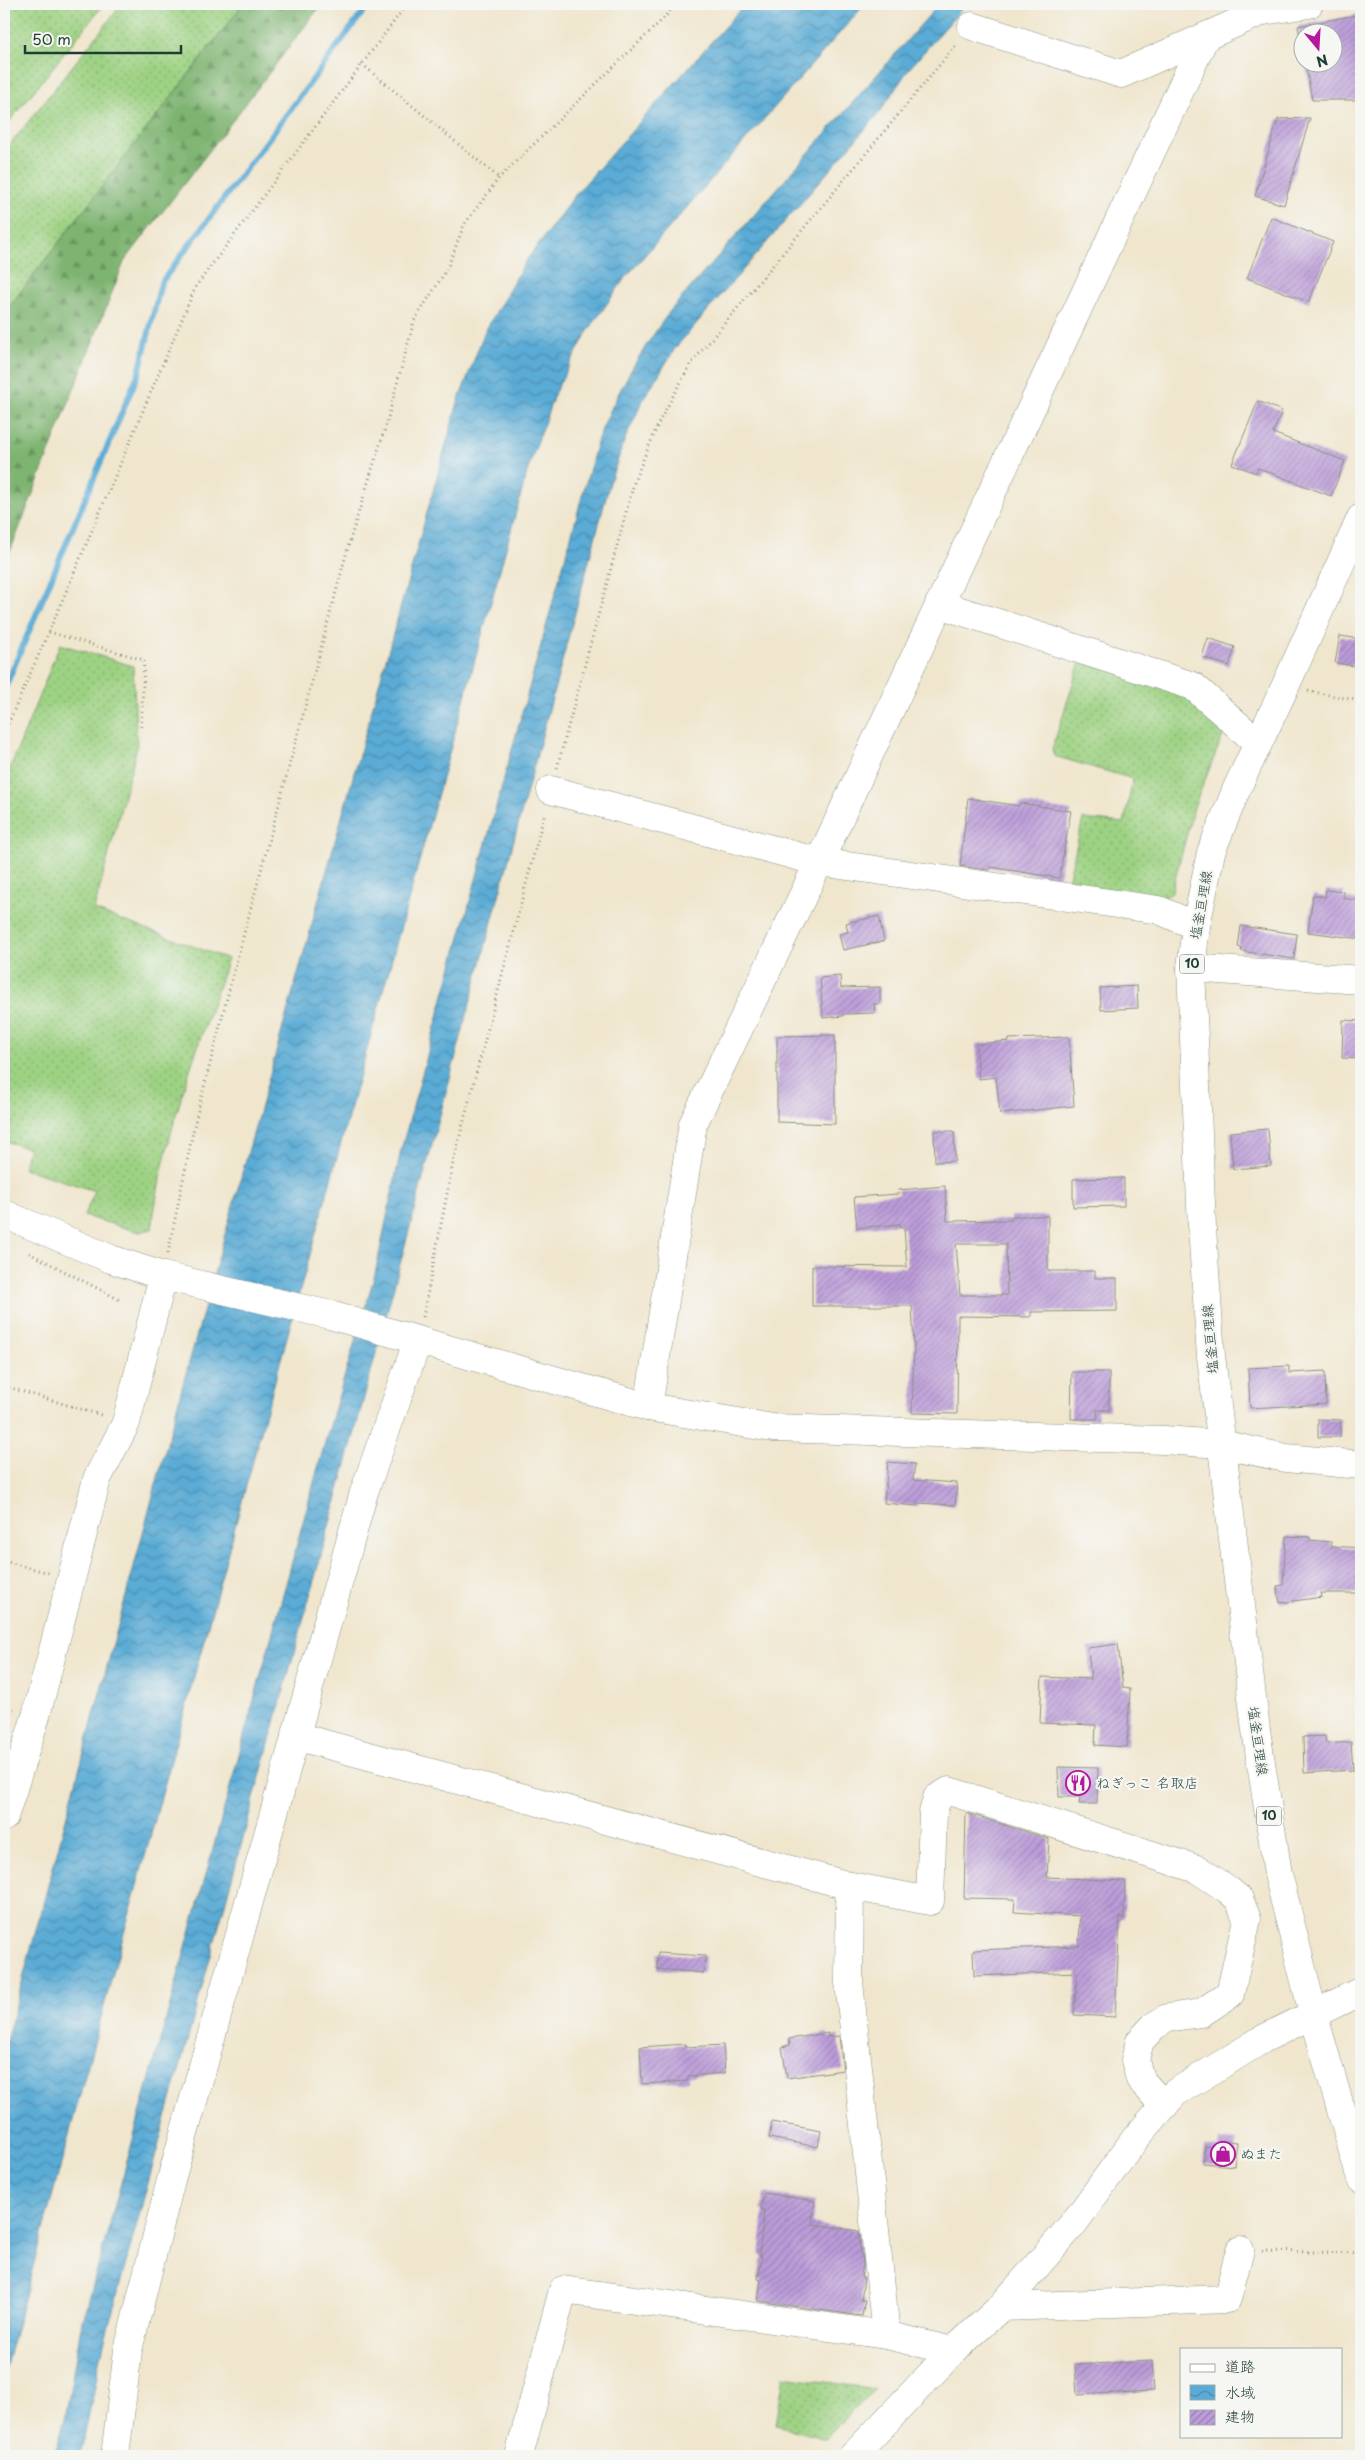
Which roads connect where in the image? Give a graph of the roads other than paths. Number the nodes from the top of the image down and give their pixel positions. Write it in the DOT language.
graph roads {
  1 [pos="1309,4"];
  2 [pos="972,26"];
  3 [pos="1205,37"];
  4 [pos="1361,518"];
  5 [pos="940,604"];
  6 [pos="1258,743"];
  7 [pos="551,790"];
  8 [pos="819,862"];
  9 [pos="1196,926"];
  10 [pos="1191,968"];
  11 [pos="1361,980"];
  12 [pos="4,1214"];
  13 [pos="163,1276"];
  14 [pos="414,1339"];
  15 [pos="648,1406"];
  16 [pos="1220,1444"];
  17 [pos="1361,1465"];
  18 [pos="295,1736"];
  19 [pos="4,1817"];
  20 [pos="850,1886"];
  21 [pos="1361,1992"];
  22 [pos="1313,2013"];
  23 [pos="1164,2106"];
  24 [pos="1361,2179"];
  25 [pos="1240,2250"];
  26 [pos="1001,2308"];
  27 [pos="886,2335"];
  28 [pos="953,2351"];
  29 [pos="115,2456"];
  30 [pos="519,2456"];
  31 [pos="853,2456"];
  1 -- 3 [label="street"];
  2 -- 3 [label="street"];
  3 -- 5 [label="street"];
  4 -- 6 [label="street, 塩釜亘理線 / 10"];
  5 -- 6 [label="street"];
  5 -- 8 [label="street"];
  6 -- 9 [label="street, 塩釜亘理線 / 10"];
  7 -- 8 [label="street"];
  8 -- 9 [label="street"];
  8 -- 15 [label="street"];
  9 -- 10 [label="street, 塩釜亘理線 / 10"];
  10 -- 11 [label="street"];
  10 -- 16 [label="street, 塩釜亘理線 / 10"];
  12 -- 13 [label="street"];
  13 -- 14 [label="street"];
  13 -- 19 [label="street"];
  14 -- 15 [label="street"];
  14 -- 18 [label="street"];
  15 -- 16 [label="street"];
  16 -- 17 [label="street"];
  16 -- 22 [label="street, 塩釜亘理線 / 10"];
  18 -- 20 [label="street"];
  18 -- 29 [label="street"];
  20 -- 23 [label="street"];
  20 -- 27 [label="street"];
  21 -- 22 [label="street"];
  22 -- 23 [label="street"];
  22 -- 24 [label="street, 塩釜亘理線 / 10"];
  23 -- 26 [label="street"];
  25 -- 26 [label="street"];
  26 -- 28 [label="street"];
  27 -- 28 [label="street"];
  27 -- 30 [label="street"];
  28 -- 31 [label="street"];
}
